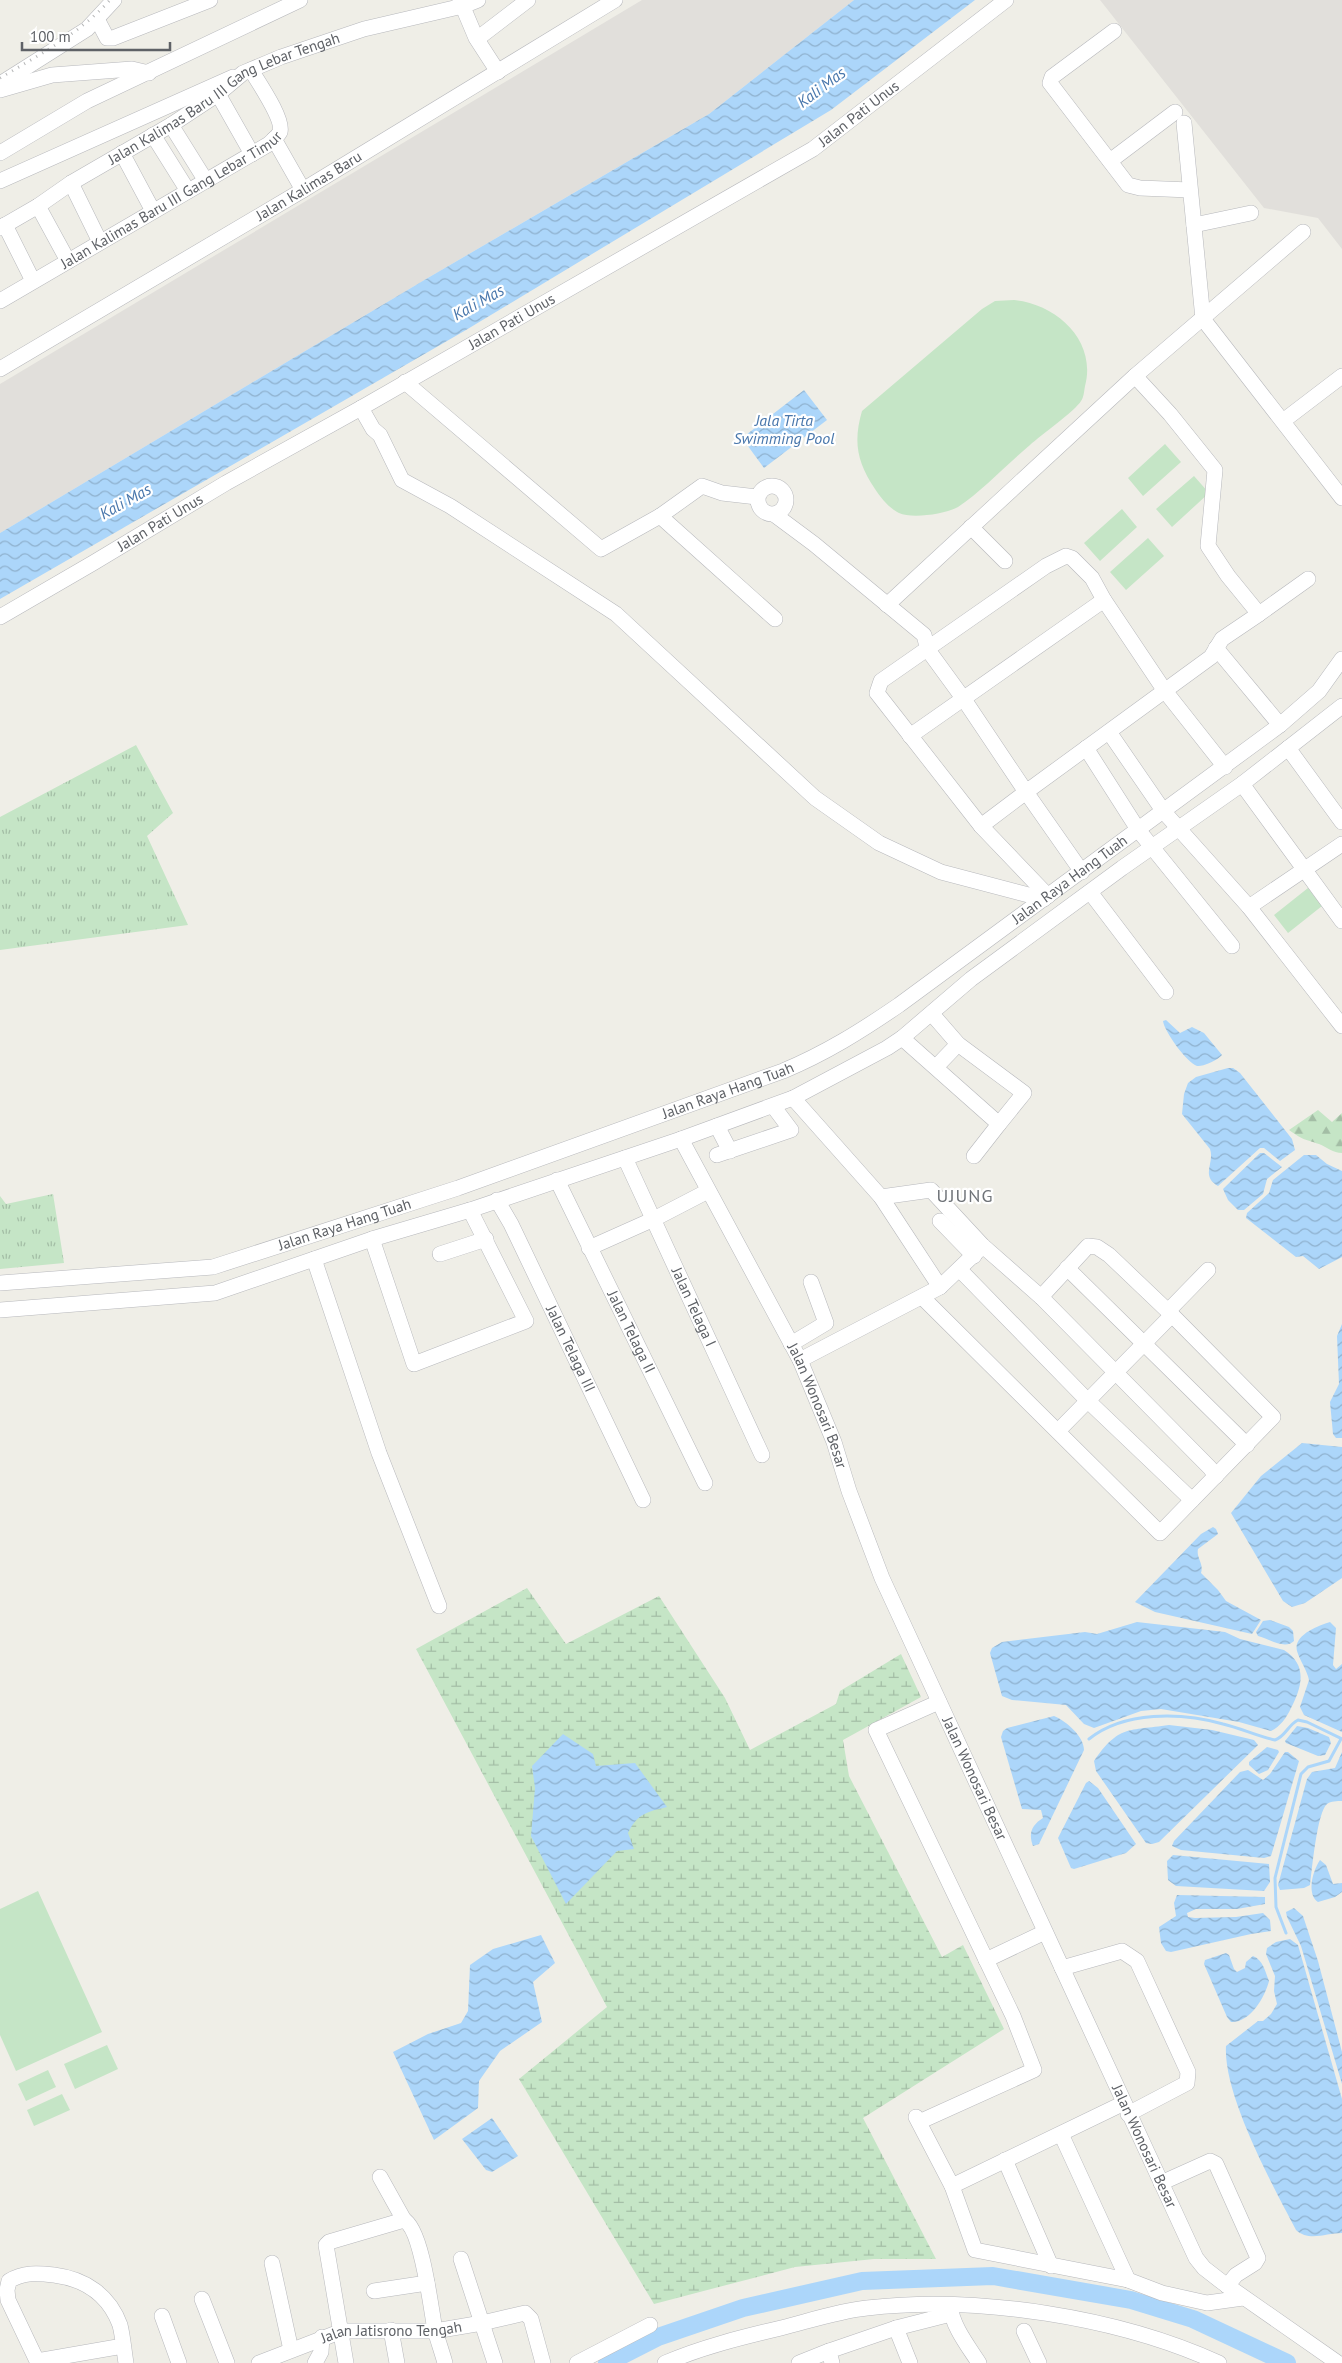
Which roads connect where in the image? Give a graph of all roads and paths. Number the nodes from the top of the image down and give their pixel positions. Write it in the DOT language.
graph roads {
  1 [pos="210,0"];
  2 [pos="300,0"];
  3 [pos="478,0"];
  4 [pos="528,0"];
  5 [pos="615,0"];
  6 [pos="1006,0"];
  7 [pos="116,1"];
  8 [pos="461,3"];
  9 [pos="97,20"];
  10 [pos="1114,31"];
  11 [pos="477,39"];
  12 [pos="247,71"];
  13 [pos="498,72"];
  14 [pos="149,73"];
  15 [pos="4,78"];
  16 [pos="0,90"];
  17 [pos="218,94"];
  18 [pos="171,125"];
  19 [pos="153,135"];
  20 [pos="274,138"];
  21 [pos="0,153"];
  22 [pos="122,153"];
  23 [pos="252,154"];
  24 [pos="1110,161"];
  25 [pos="0,181"];
  26 [pos="206,181"];
  27 [pos="71,183"];
  28 [pos="303,190"];
  29 [pos="1190,190"];
  30 [pos="188,191"];
  31 [pos="38,206"];
  32 [pos="153,211"];
  33 [pos="1251,213"];
  34 [pos="1194,225"];
  35 [pos="2,226"];
  36 [pos="1302,232"];
  37 [pos="100,242"];
  38 [pos="68,261"];
  39 [pos="34,280"];
  40 [pos="0,300"];
  41 [pos="1203,319"];
  42 [pos="0,369"];
  43 [pos="1135,376"];
  44 [pos="1342,376"];
  45 [pos="405,382"];
  46 [pos="367,405"];
  47 [pos="1282,421"];
  48 [pos="757,497"];
  49 [pos="1342,498"];
  50 [pos="775,515"];
  51 [pos="660,516"];
  52 [pos="971,527"];
  53 [pos="1005,561"];
  54 [pos="1308,579"];
  55 [pos="1104,600"];
  56 [pos="887,605"];
  57 [pos="1258,614"];
  58 [pos="0,616"];
  59 [pos="775,618"];
  60 [pos="1216,648"];
  61 [pos="928,650"];
  62 [pos="1342,659"];
  63 [pos="1165,691"];
  64 [pos="963,698"];
  65 [pos="1339,714"];
  66 [pos="1280,725"];
  67 [pos="1109,732"];
  68 [pos="910,736"];
  69 [pos="1086,748"];
  70 [pos="1288,748"];
  71 [pos="1225,767"];
  72 [pos="1242,784"];
  73 [pos="1026,792"];
  74 [pos="1164,812"];
  75 [pos="1342,822"];
  76 [pos="982,826"];
  77 [pos="1178,829"];
  78 [pos="1139,831"];
  79 [pos="1342,844"];
  80 [pos="1152,847"];
  81 [pos="1304,870"];
  82 [pos="1082,872"];
  83 [pos="1090,892"];
  84 [pos="1046,898"];
  85 [pos="1249,907"];
  86 [pos="1342,921"];
  87 [pos="1232,946"];
  88 [pos="1166,992"];
  89 [pos="1336,1007"];
  90 [pos="932,1014"];
  91 [pos="1342,1026"];
  92 [pos="902,1038"];
  93 [pos="958,1044"];
  94 [pos="936,1067"];
  95 [pos="793,1098"];
  96 [pos="773,1106"];
  97 [pos="999,1124"];
  98 [pos="717,1126"];
  99 [pos="681,1140"];
  100 [pos="974,1156"];
  101 [pos="625,1158"];
  102 [pos="557,1180"];
  103 [pos="708,1191"];
  104 [pos="881,1197"];
  105 [pos="498,1200"];
  106 [pos="470,1210"];
  107 [pos="654,1220"];
  108 [pos="940,1221"];
  109 [pos="372,1239"];
  110 [pos="486,1239"];
  111 [pos="589,1248"];
  112 [pos="978,1251"];
  113 [pos="440,1254"];
  114 [pos="314,1259"];
  115 [pos="1067,1268"];
  116 [pos="960,1270"];
  117 [pos="1208,1270"];
  118 [pos="811,1282"];
  119 [pos="0,1283"];
  120 [pos="940,1288"];
  121 [pos="1041,1297"];
  122 [pos="922,1298"];
  123 [pos="0,1310"];
  124 [pos="1170,1313"];
  125 [pos="791,1344"];
  126 [pos="1144,1344"];
  127 [pos="800,1360"];
  128 [pos="1115,1372"];
  129 [pos="1087,1400"];
  130 [pos="1058,1431"];
  131 [pos="1247,1445"];
  132 [pos="762,1455"];
  133 [pos="1216,1476"];
  134 [pos="705,1483"];
  135 [pos="643,1500"];
  136 [pos="1192,1500"];
  137 [pos="439,1606"];
  138 [pos="939,1702"];
  139 [pos="1046,1932"];
  140 [pos="986,1960"];
  141 [pos="1062,1968"];
  142 [pos="1126,2109"];
  143 [pos="1061,2134"];
  144 [pos="1005,2160"];
  145 [pos="380,2177"];
  146 [pos="1161,2183"];
  147 [pos="952,2186"];
  148 [pos="406,2221"];
  149 [pos="461,2259"];
  150 [pos="272,2262"];
  151 [pos="1051,2266"];
  152 [pos="1128,2280"];
  153 [pos="427,2282"];
  154 [pos="1227,2286"];
  155 [pos="374,2291"];
  156 [pos="1243,2298"];
  157 [pos="202,2299"];
  158 [pos="951,2310"];
  159 [pos="162,2316"];
  160 [pos="482,2323"];
  161 [pos="650,2325"];
  162 [pos="896,2328"];
  163 [pos="391,2330"];
  164 [pos="342,2331"];
  165 [pos="436,2331"];
  166 [pos="1024,2331"];
  167 [pos="322,2337"];
  168 [pos="123,2346"];
  169 [pos="291,2350"];
  170 [pos="830,2357"];
  171 [pos="37,2362"];
  172 [pos="669,2362"];
  173 [pos="126,2363"];
  174 [pos="179,2363"];
  175 [pos="227,2363"];
  176 [pos="259,2363"];
  177 [pos="314,2363"];
  178 [pos="346,2363"];
  179 [pos="398,2363"];
  180 [pos="445,2363"];
  181 [pos="495,2363"];
  182 [pos="543,2363"];
  183 [pos="577,2363"];
  184 [pos="799,2363"];
  185 [pos="910,2363"];
  186 [pos="979,2363"];
  187 [pos="1039,2363"];
  188 [pos="1219,2363"];
  189 [pos="1338,2363"];
  1 -- 9 [label="street"];
  2 -- 14 [label="street"];
  3 -- 8 [label="street, Jalan Kalimas Baru III Gang Lebar Tengah"];
  4 -- 11 [label="street"];
  5 -- 13 [label="street, Jalan Kalimas Baru"];
  6 -- 45 [label="street, Jalan Pati Unus"];
  7 -- 9 [label="street"];
  8 -- 11 [label="street"];
  8 -- 12 [label="street, Jalan Kalimas Baru III Gang Lebar Tengah"];
  9 -- 15 [label="street"];
  10 -- 24 [label="street"];
  11 -- 13 [label="street"];
  12 -- 17 [label="street, Jalan Kalimas Baru III Gang Lebar Tengah"];
  12 -- 20 [label="street, Jalan Kalimas Baru III Gang Lebar Timur"];
  12 -- 25 [label="street"];
  13 -- 28 [label="street, Jalan Kalimas Baru"];
  14 -- 16 [label="street"];
  14 -- 21 [label="street"];
  17 -- 18 [label="street, Jalan Kalimas Baru III Gang Lebar Tengah"];
  17 -- 23 [label="street"];
  18 -- 19 [label="street, Jalan Kalimas Baru III Gang Lebar Tengah"];
  18 -- 26 [label="street"];
  19 -- 22 [label="street, Jalan Kalimas Baru III Gang Lebar Tengah"];
  19 -- 30 [label="street"];
  20 -- 23 [label="street, Jalan Kalimas Baru III Gang Lebar Timur"];
  20 -- 28 [label="street"];
  22 -- 27 [label="street, Jalan Kalimas Baru III Gang Lebar Tengah"];
  22 -- 32 [label="street"];
  23 -- 26 [label="street, Jalan Kalimas Baru III Gang Lebar Timur"];
  24 -- 29 [label="street"];
  24 -- 29 [label="street"];
  26 -- 30 [label="street, Jalan Kalimas Baru III Gang Lebar Timur"];
  27 -- 31 [label="street, Jalan Kalimas Baru III Gang Lebar Tengah"];
  27 -- 37 [label="street"];
  28 -- 42 [label="street, Jalan Kalimas Baru"];
  29 -- 34 [label="street"];
  30 -- 32 [label="street, Jalan Kalimas Baru III Gang Lebar Timur"];
  31 -- 35 [label="street, Jalan Kalimas Baru III Gang Lebar Tengah"];
  31 -- 38 [label="street"];
  32 -- 37 [label="street, Jalan Kalimas Baru III Gang Lebar Timur"];
  33 -- 34 [label="street"];
  34 -- 41 [label="street"];
  35 -- 39 [label="street"];
  36 -- 41 [label="street"];
  37 -- 38 [label="street, Jalan Kalimas Baru III Gang Lebar Timur"];
  38 -- 39 [label="street, Jalan Kalimas Baru III Gang Lebar Timur"];
  39 -- 40 [label="street, Jalan Kalimas Baru III Gang Lebar Timur"];
  41 -- 43 [label="street"];
  41 -- 47 [label="street"];
  43 -- 52 [label="street"];
  43 -- 57 [label="street"];
  44 -- 47 [label="street"];
  45 -- 46 [label="street, Jalan Pati Unus"];
  45 -- 51 [label="street"];
  46 -- 58 [label="street, Jalan Pati Unus"];
  46 -- 84 [label="street"];
  47 -- 49 [label="street"];
  48 -- 50 [label="street"];
  48 -- 50 [label="street"];
  48 -- 51 [label="street"];
  50 -- 56 [label="street"];
  51 -- 59 [label="street"];
  52 -- 53 [label="street"];
  52 -- 56 [label="street"];
  54 -- 57 [label="street"];
  55 -- 61 [label="street"];
  55 -- 63 [label="street"];
  55 -- 64 [label="street"];
  56 -- 61 [label="street"];
  57 -- 60 [label="street"];
  60 -- 63 [label="street"];
  60 -- 66 [label="street"];
  61 -- 64 [label="street"];
  61 -- 68 [label="street"];
  62 -- 66 [label="street, Jalan Raya Hang Tuah"];
  63 -- 67 [label="street"];
  63 -- 71 [label="street"];
  64 -- 68 [label="street"];
  64 -- 73 [label="street"];
  65 -- 70 [label="street, Jalan Raya Hang Tuah"];
  66 -- 71 [label="street, Jalan Raya Hang Tuah"];
  67 -- 69 [label="street"];
  67 -- 74 [label="street"];
  68 -- 76 [label="street"];
  69 -- 73 [label="street"];
  69 -- 78 [label="street"];
  70 -- 72 [label="street, Jalan Raya Hang Tuah"];
  70 -- 75 [label="street"];
  71 -- 74 [label="street, Jalan Raya Hang Tuah"];
  72 -- 77 [label="street, Jalan Raya Hang Tuah"];
  72 -- 81 [label="street"];
  73 -- 76 [label="street"];
  73 -- 82 [label="street"];
  74 -- 77 [label="street"];
  74 -- 78 [label="street, Jalan Raya Hang Tuah"];
  76 -- 84 [label="street"];
  77 -- 80 [label="street, Jalan Raya Hang Tuah"];
  77 -- 85 [label="street"];
  78 -- 80 [label="street"];
  78 -- 82 [label="street, Jalan Raya Hang Tuah"];
  79 -- 81 [label="street"];
  80 -- 83 [label="street, Jalan Raya Hang Tuah"];
  80 -- 87 [label="street"];
  81 -- 85 [label="street"];
  81 -- 86 [label="street"];
  82 -- 84 [label="street, Jalan Raya Hang Tuah"];
  83 -- 88 [label="street"];
  83 -- 90 [label="street, Jalan Raya Hang Tuah"];
  84 -- 119 [label="street, Jalan Raya Hang Tuah"];
  85 -- 89 [label="street"];
  89 -- 91 [label="street"];
  90 -- 92 [label="street, Jalan Raya Hang Tuah"];
  90 -- 93 [label="street"];
  92 -- 94 [label="street"];
  92 -- 95 [label="street, Jalan Raya Hang Tuah"];
  93 -- 94 [label="street"];
  93 -- 97 [label="street"];
  94 -- 97 [label="street"];
  95 -- 96 [label="street, Jalan Raya Hang Tuah"];
  95 -- 104 [label="street"];
  96 -- 98 [label="street, Jalan Raya Hang Tuah"];
  96 -- 98 [label="street"];
  97 -- 100 [label="street"];
  98 -- 99 [label="street, Jalan Raya Hang Tuah"];
  99 -- 101 [label="street, Jalan Raya Hang Tuah"];
  99 -- 103 [label="street, Jalan Wonosari Besar"];
  101 -- 102 [label="street, Jalan Raya Hang Tuah"];
  101 -- 107 [label="street, Jalan Telaga I"];
  102 -- 105 [label="street, Jalan Raya Hang Tuah"];
  102 -- 111 [label="street, Jalan Telaga II"];
  103 -- 107 [label="street"];
  103 -- 125 [label="street, Jalan Wonosari Besar"];
  104 -- 112 [label="street"];
  104 -- 120 [label="street"];
  105 -- 106 [label="street, Jalan Raya Hang Tuah"];
  105 -- 135 [label="street, Jalan Telaga III"];
  106 -- 109 [label="street, Jalan Raya Hang Tuah"];
  106 -- 110 [label="street"];
  107 -- 111 [label="street"];
  107 -- 132 [label="street, Jalan Telaga I"];
  108 -- 112 [label="street"];
  109 -- 110 [label="street"];
  109 -- 114 [label="street, Jalan Raya Hang Tuah"];
  110 -- 113 [label="street"];
  111 -- 134 [label="street, Jalan Telaga II"];
  112 -- 116 [label="street"];
  112 -- 121 [label="street"];
  114 -- 123 [label="street, Jalan Raya Hang Tuah"];
  114 -- 137 [label="street"];
  115 -- 121 [label="street"];
  115 -- 124 [label="street"];
  115 -- 126 [label="street"];
  116 -- 120 [label="street"];
  116 -- 129 [label="street"];
  117 -- 124 [label="street"];
  118 -- 125 [label="street"];
  120 -- 122 [label="street"];
  121 -- 128 [label="street"];
  122 -- 127 [label="street"];
  122 -- 130 [label="street"];
  124 -- 126 [label="street"];
  124 -- 131 [label="street"];
  125 -- 127 [label="street, Jalan Wonosari Besar"];
  126 -- 128 [label="street"];
  126 -- 131 [label="street"];
  127 -- 138 [label="street, Jalan Wonosari Besar"];
  128 -- 129 [label="street"];
  128 -- 133 [label="street"];
  129 -- 130 [label="street"];
  129 -- 136 [label="street"];
  130 -- 136 [label="street"];
  131 -- 133 [label="street"];
  133 -- 136 [label="street"];
  138 -- 139 [label="street, Jalan Wonosari Besar"];
  138 -- 140 [label="street"];
  139 -- 140 [label="street"];
  139 -- 141 [label="street, Jalan Wonosari Besar"];
  140 -- 147 [label="street"];
  141 -- 142 [label="street, Jalan Wonosari Besar"];
  141 -- 142 [label="street"];
  142 -- 143 [label="street"];
  142 -- 146 [label="street, Jalan Wonosari Besar"];
  143 -- 144 [label="street"];
  143 -- 152 [label="street"];
  144 -- 147 [label="street"];
  144 -- 151 [label="street"];
  145 -- 148 [label="street"];
  146 -- 154 [label="street, Jalan Wonosari Besar"];
  146 -- 154 [label="street"];
  147 -- 151 [label="street"];
  148 -- 153 [label="street"];
  148 -- 164 [label="street"];
  149 -- 160 [label="street"];
  150 -- 169 [label="street"];
  151 -- 152 [label="street"];
  152 -- 156 [label="street"];
  153 -- 155 [label="street"];
  153 -- 165 [label="street"];
  154 -- 156 [label="street, Jalan Wonosari Besar"];
  156 -- 189 [label="street, Jalan Wonosari Besar"];
  157 -- 175 [label="street"];
  158 -- 162 [label="street"];
  158 -- 172 [label="street"];
  158 -- 186 [label="street"];
  158 -- 188 [label="street"];
  159 -- 174 [label="street"];
  160 -- 165 [label="street, Jalan Jatisrono Tengah"];
  160 -- 181 [label="street"];
  160 -- 182 [label="street, Jalan Jatisrono Tengah"];
  161 -- 183 [label="street"];
  162 -- 170 [label="street"];
  162 -- 185 [label="street"];
  163 -- 164 [label="street, Jalan Jatisrono Tengah"];
  163 -- 165 [label="street, Jalan Jatisrono Tengah"];
  163 -- 179 [label="street"];
  164 -- 167 [label="street, Jalan Jatisrono Tengah"];
  164 -- 178 [label="street"];
  165 -- 180 [label="street"];
  166 -- 187 [label="street"];
  167 -- 169 [label="street, Jalan Jatisrono Tengah"];
  167 -- 177 [label="street"];
  168 -- 171 [label="street"];
  168 -- 171 [label="street"];
  168 -- 173 [label="street"];
  169 -- 176 [label="street, Jalan Jatisrono Tengah"];
  170 -- 184 [label="street"];
}
